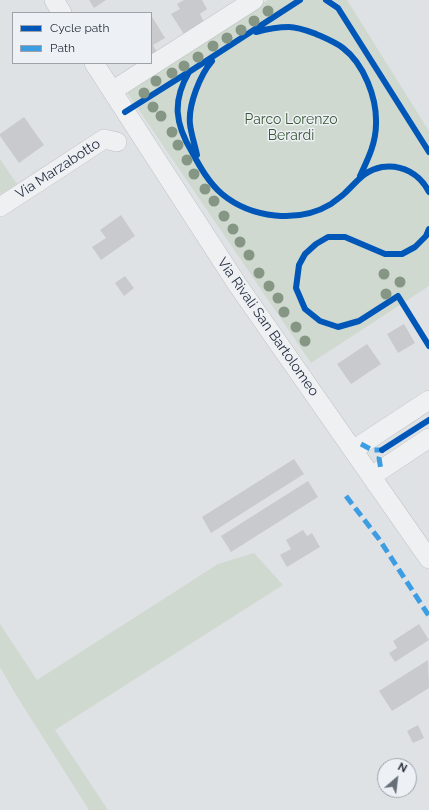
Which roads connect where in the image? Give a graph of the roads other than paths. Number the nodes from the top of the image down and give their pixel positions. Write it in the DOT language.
graph roads {
  1 [pos="54,0"];
  2 [pos="254,0"];
  3 [pos="61,12"];
  4 [pos="95,64"];
  5 [pos="112,91"];
  6 [pos="117,142"];
  7 [pos="0,207"];
  8 [pos="429,400"];
  9 [pos="429,438"];
  10 [pos="353,450"];
  11 [pos="372,476"];
  12 [pos="429,559"];
  1 -- 3 [label="street"];
  2 -- 5 [label="street"];
  4 -- 5 [label="street, Via Rivali San Bartolomeo"];
  5 -- 10 [label="street, Via Rivali San Bartolomeo"];
  6 -- 7 [label="street, Via Marzabotto"];
  8 -- 10 [label="street"];
  9 -- 11 [label="street"];
  10 -- 11 [label="street, Via Rivali San Bartolomeo"];
  11 -- 12 [label="street, Via Rivali San Bartolomeo"];
}
